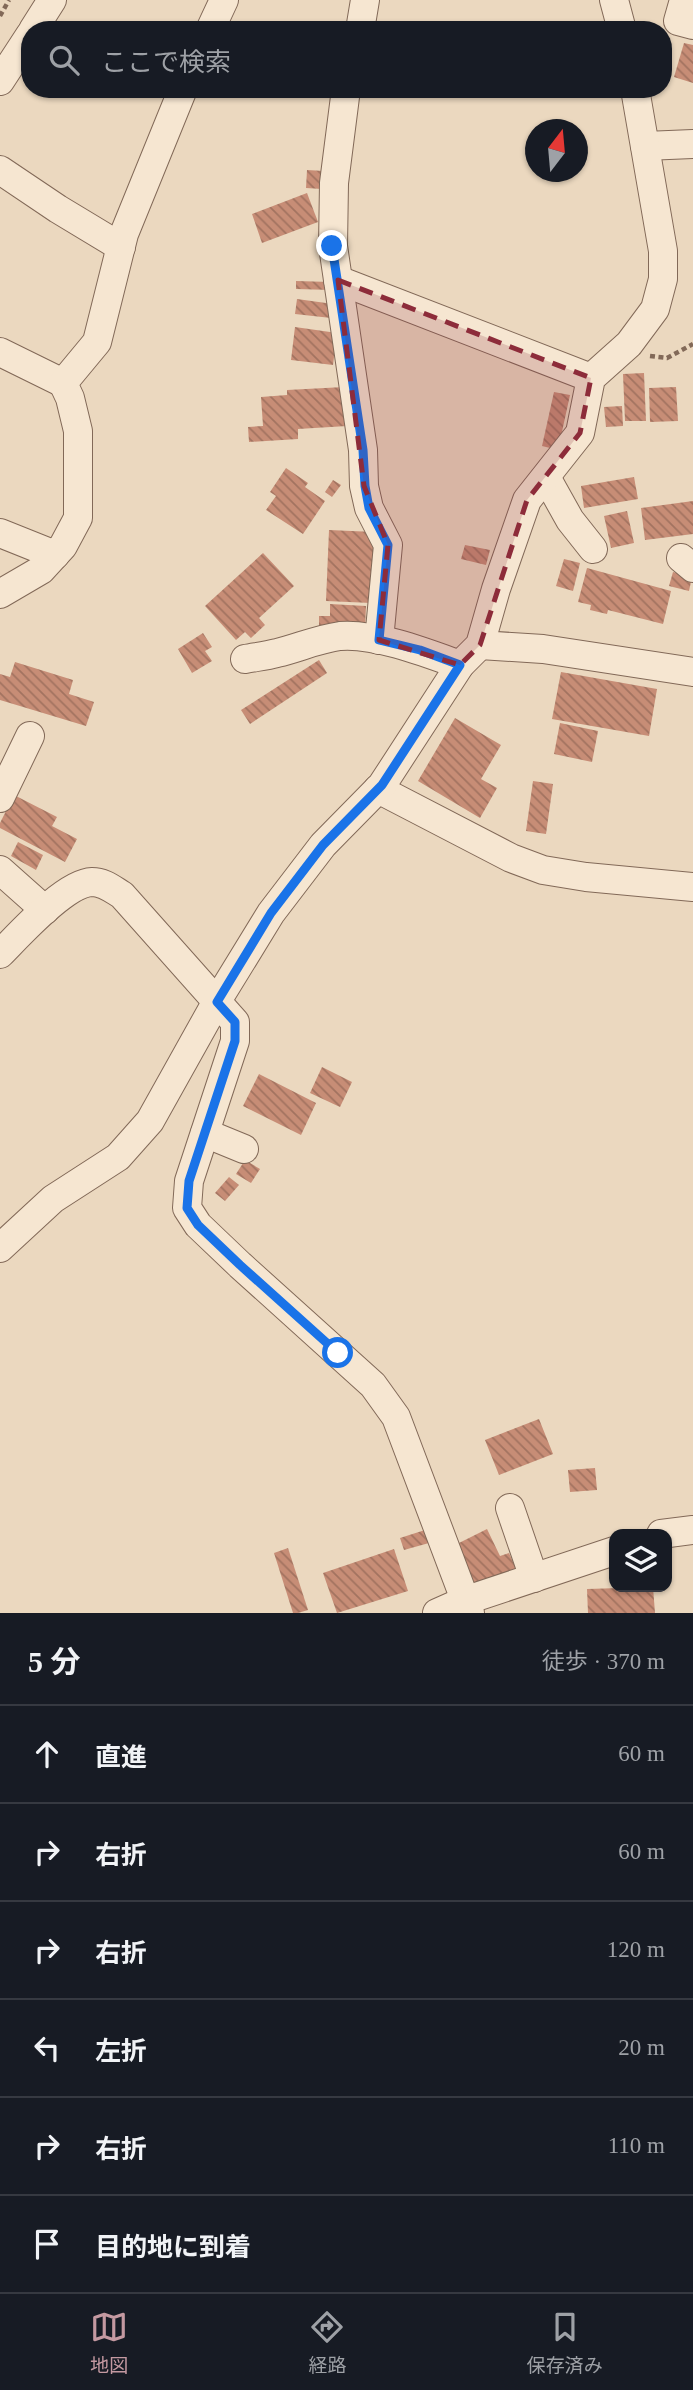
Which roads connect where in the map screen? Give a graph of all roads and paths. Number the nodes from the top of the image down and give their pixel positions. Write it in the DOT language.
graph roads {
  1 [pos="9,0"];
  2 [pos="52,0"];
  3 [pos="224,0"];
  4 [pos="365,0"];
  5 [pos="614,0"];
  6 [pos="684,0"];
  7 [pos="0,16"];
  8 [pos="39,21"];
  9 [pos="214,21"];
  10 [pos="362,21"];
  11 [pos="620,21"];
  12 [pos="693,25"];
  13 [pos="21,50"];
  14 [pos="0,81"];
  15 [pos="179,98"];
  16 [pos="345,98"];
  17 [pos="637,98"];
  18 [pos="693,144"];
  19 [pos="645,146"];
  20 [pos="0,170"];
  21 [pos="121,247"];
  22 [pos="338,280"];
  23 [pos="0,352"];
  24 [pos="591,378"];
  25 [pos="63,383"];
  26 [pos="546,477"];
  27 [pos="0,533"];
  28 [pos="593,549"];
  29 [pos="55,555"];
  30 [pos="0,593"];
  31 [pos="379,640"];
  32 [pos="480,645"];
  33 [pos="245,659"];
  34 [pos="460,665"];
  35 [pos="693,672"];
  36 [pos="30,736"];
  37 [pos="378,789"];
  38 [pos="0,798"];
  39 [pos="0,870"];
  40 [pos="693,887"];
  41 [pos="45,910"];
  42 [pos="0,954"];
  43 [pos="217,1002"];
  44 [pos="205,1133"];
  45 [pos="244,1149"];
  46 [pos="0,1248"];
  47 [pos="510,1508"];
  48 [pos="693,1530"];
  49 [pos="672,1533"];
  50 [pos="609,1553"];
  51 [pos="534,1578"];
  52 [pos="467,1607"];
  53 [pos="437,1613"];
  1 -- 7 [label="path"];
  2 -- 8 [label="street"];
  3 -- 9 [label="street"];
  4 -- 10 [label="street"];
  5 -- 11 [label="street"];
  6 -- 12 [label="street"];
  13 -- 14 [label="street"];
  15 -- 21 [label="street"];
  16 -- 22 [label="street"];
  17 -- 19 [label="street"];
  18 -- 19 [label="street"];
  19 -- 24 [label="street"];
  20 -- 21 [label="street"];
  21 -- 25 [label="street"];
  22 -- 24 [label="street"];
  22 -- 31 [label="street"];
  23 -- 25 [label="street"];
  24 -- 26 [label="street"];
  25 -- 29 [label="street"];
  26 -- 28 [label="street"];
  26 -- 32 [label="street"];
  27 -- 29 [label="street"];
  29 -- 30 [label="street"];
  31 -- 33 [label="street"];
  31 -- 34 [label="street"];
  32 -- 34 [label="street"];
  32 -- 35 [label="street"];
  34 -- 37 [label="street"];
  36 -- 38 [label="street"];
  37 -- 40 [label="street"];
  37 -- 43 [label="street"];
  39 -- 41 [label="street"];
  41 -- 42 [label="street"];
  41 -- 43 [label="street"];
  43 -- 44 [label="street"];
  43 -- 46 [label="street"];
  44 -- 45 [label="street"];
  44 -- 52 [label="street"];
  47 -- 51 [label="street"];
  48 -- 49 [label="street"];
  50 -- 51 [label="street"];
  51 -- 52 [label="street"];
  52 -- 53 [label="street"];
}
